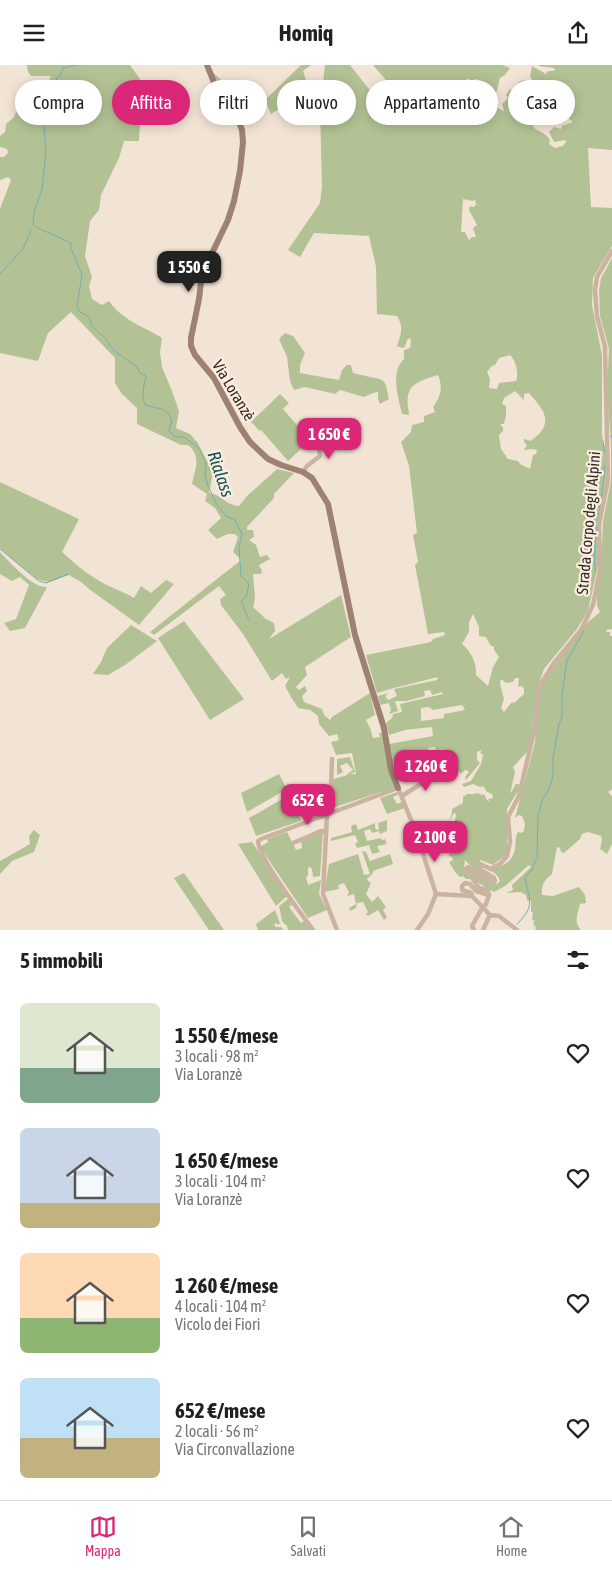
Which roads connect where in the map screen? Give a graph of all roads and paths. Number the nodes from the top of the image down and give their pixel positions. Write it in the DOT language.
graph roads {
  1 [pos="208,65"];
  2 [pos="612,251"];
  3 [pos="318,437"];
  4 [pos="303,471"];
  5 [pos="332,759"];
  6 [pos="436,773"];
  7 [pos="398,789"];
  8 [pos="402,797"];
  9 [pos="329,814"];
  10 [pos="326,831"];
  11 [pos="293,843"];
  12 [pos="436,894"];
  13 [pos="489,895"];
  14 [pos="472,896"];
  15 [pos="490,915"];
  16 [pos="313,930"];
  17 [pos="338,930"];
  18 [pos="416,930"];
  19 [pos="474,930"];
  20 [pos="483,930"];
  21 [pos="517,930"];
  1 -- 4 [label="street, Via Loranzè"];
  2 -- 13 [label="street, Strada Corpo degli Alpini"];
  3 -- 4 [label="street"];
  4 -- 7 [label="street"];
  5 -- 9 [label="street"];
  6 -- 8 [label="street"];
  7 -- 8 [label="street"];
  7 -- 9 [label="street"];
  8 -- 12 [label="street"];
  9 -- 10 [label="street"];
  9 -- 16 [label="street"];
  10 -- 11 [label="street"];
  10 -- 17 [label="street"];
  12 -- 14 [label="street"];
  12 -- 18 [label="street"];
  13 -- 14 [label="street"];
  13 -- 19 [label="street, bridge"];
  14 -- 15 [label="street"];
  15 -- 20 [label="street"];
  15 -- 21 [label="street"];
}
